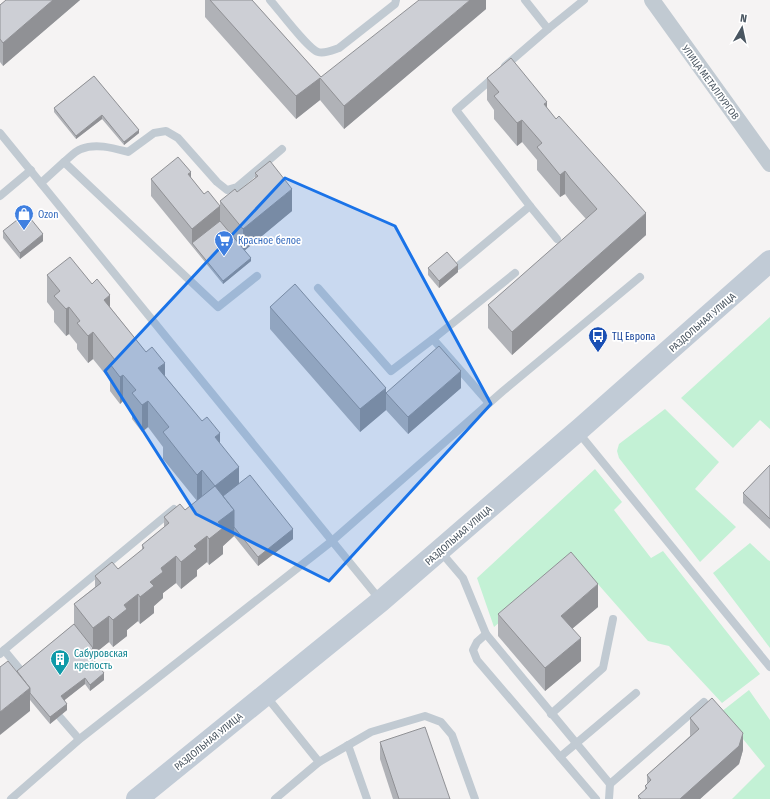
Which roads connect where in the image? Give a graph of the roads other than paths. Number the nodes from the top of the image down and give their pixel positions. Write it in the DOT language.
graph roads {
  1 [pos="270,0"];
  2 [pos="396,0"];
  3 [pos="525,0"];
  4 [pos="584,0"];
  5 [pos="652,0"];
  6 [pos="548,29"];
  7 [pos="0,133"];
  8 [pos="282,149"];
  9 [pos="64,162"];
  10 [pos="770,164"];
  11 [pos="30,170"];
  12 [pos="41,183"];
  13 [pos="0,196"];
  14 [pos="530,206"];
  15 [pos="557,239"];
  16 [pos="770,261"];
  17 [pos="458,266"];
  18 [pos="515,273"];
  19 [pos="257,276"];
  20 [pos="640,277"];
  21 [pos="318,288"];
  22 [pos="433,339"];
  23 [pos="489,403"];
  24 [pos="578,431"];
  25 [pos="174,509"];
  26 [pos="332,541"];
  27 [pos="440,551"];
  28 [pos="381,601"];
  29 [pos="614,619"];
  30 [pos="486,634"];
  31 [pos="2,652"];
  32 [pos="770,667"];
  33 [pos="24,672"];
  34 [pos="636,693"];
  35 [pos="266,695"];
  36 [pos="704,702"];
  37 [pos="551,714"];
  38 [pos="60,716"];
  39 [pos="79,739"];
  40 [pos="576,744"];
  41 [pos="348,745"];
  42 [pos="560,757"];
  43 [pos="319,762"];
  44 [pos="610,784"];
  45 [pos="11,799"];
  46 [pos="137,799"];
  47 [pos="275,799"];
  48 [pos="368,799"];
  49 [pos="475,799"];
  50 [pos="596,799"];
  51 [pos="609,799"];
  1 -- 2 [label="lane"];
  3 -- 6 [label="lane"];
  4 -- 6 [label="lane"];
  5 -- 10 [label="street, УЛИЦА МЕТАЛЛУРГОВ"];
  6 -- 14 [label="lane"];
  7 -- 11 [label="lane"];
  8 -- 9 [label="lane"];
  9 -- 12 [label="lane"];
  9 -- 19 [label="lane"];
  11 -- 12 [label="lane"];
  11 -- 13 [label="lane"];
  12 -- 26 [label="lane"];
  14 -- 15 [label="lane"];
  14 -- 17 [label="lane"];
  16 -- 24 [label="main road, РАЗДОЛЬНАЯ УЛИЦА"];
  18 -- 22 [label="lane"];
  20 -- 23 [label="lane"];
  21 -- 22 [label="lane"];
  22 -- 23 [label="lane"];
  23 -- 26 [label="lane"];
  24 -- 27 [label="main road, РАЗДОЛЬНАЯ УЛИЦА"];
  24 -- 32 [label="lane"];
  25 -- 31 [label="lane"];
  26 -- 28 [label="lane"];
  26 -- 39 [label="lane"];
  27 -- 28 [label="main road, РАЗДОЛЬНАЯ УЛИЦА"];
  27 -- 30 [label="lane"];
  28 -- 35 [label="main road, РАЗДОЛЬНАЯ УЛИЦА"];
  29 -- 37 [label="lane"];
  30 -- 37 [label="lane"];
  30 -- 42 [label="lane"];
  31 -- 33 [label="lane"];
  34 -- 40 [label="lane"];
  35 -- 43 [label="lane"];
  35 -- 46 [label="main road, РАЗДОЛЬНАЯ УЛИЦА"];
  36 -- 44 [label="lane"];
  37 -- 40 [label="lane"];
  38 -- 39 [label="lane"];
  39 -- 45 [label="lane"];
  40 -- 42 [label="lane"];
  40 -- 44 [label="lane"];
  41 -- 43 [label="lane"];
  41 -- 48 [label="lane"];
  41 -- 49 [label="lane"];
  42 -- 50 [label="lane"];
  43 -- 47 [label="lane"];
  44 -- 51 [label="lane"];
}
